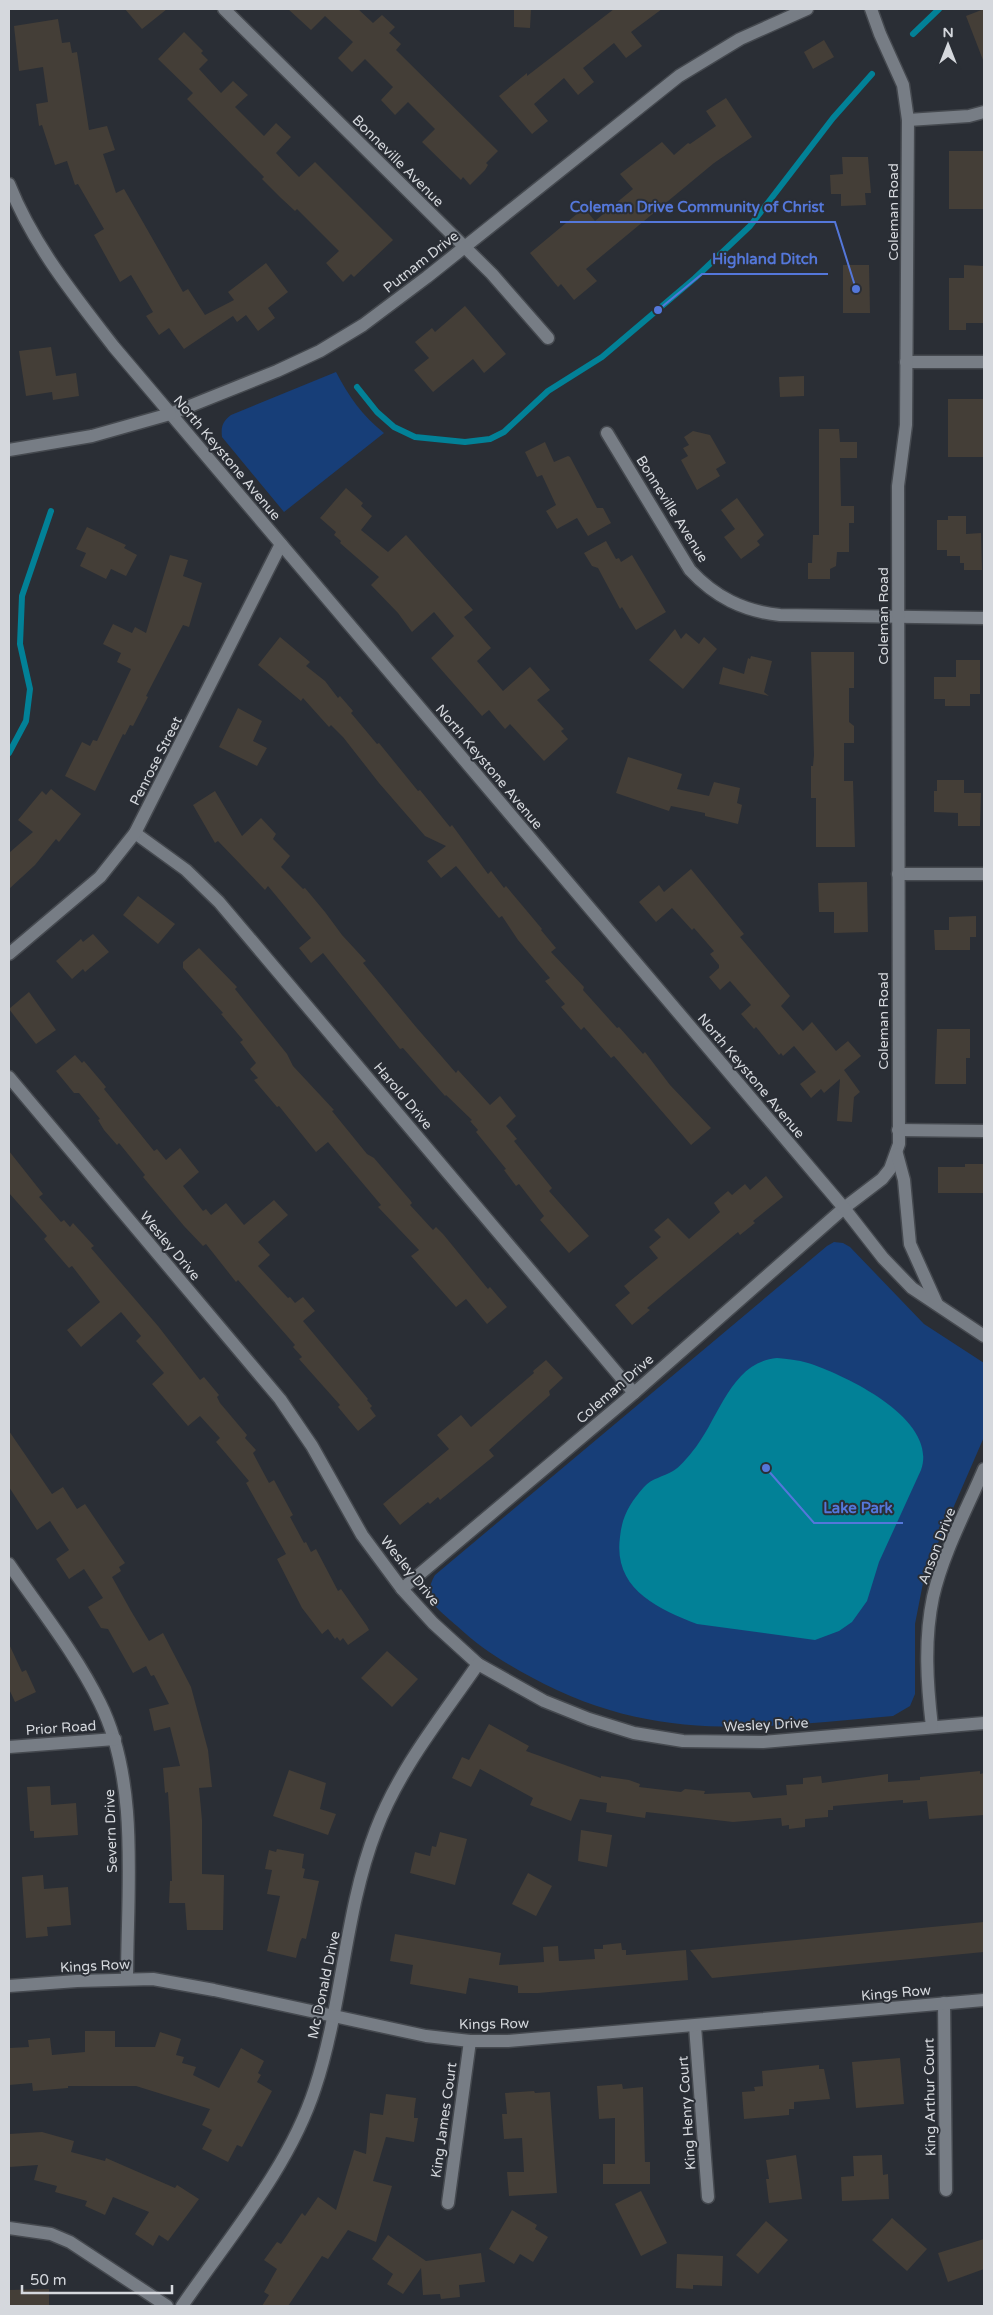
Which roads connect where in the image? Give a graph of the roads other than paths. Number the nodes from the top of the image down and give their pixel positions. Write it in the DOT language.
graph roads {
  1 [pos="224,9"];
  2 [pos="807,9"];
  3 [pos="871,9"];
  4 [pos="984,112"];
  5 [pos="908,120"];
  6 [pos="9,184"];
  7 [pos="464,248"];
  8 [pos="548,338"];
  9 [pos="906,362"];
  10 [pos="984,362"];
  11 [pos="170,414"];
  12 [pos="607,433"];
  13 [pos="9,450"];
  14 [pos="281,544"];
  15 [pos="897,618"];
  16 [pos="984,618"];
  17 [pos="135,833"];
  18 [pos="898,874"];
  19 [pos="984,874"];
  20 [pos="9,954"];
  21 [pos="9,1077"];
  22 [pos="898,1130"];
  23 [pos="984,1131"];
  24 [pos="897,1154"];
  25 [pos="844,1208"];
  26 [pos="937,1304"];
  27 [pos="984,1336"];
  28 [pos="634,1393"];
  29 [pos="984,1469"];
  30 [pos="9,1564"];
  31 [pos="402,1589"];
  32 [pos="478,1664"];
  33 [pos="984,1723"];
  34 [pos="932,1727"];
  35 [pos="115,1739"];
  36 [pos="9,1747"];
  37 [pos="127,1979"];
  38 [pos="9,1986"];
  39 [pos="984,2000"];
  40 [pos="944,2004"];
  41 [pos="333,2017"];
  42 [pos="695,2026"];
  43 [pos="470,2041"];
  44 [pos="946,2190"];
  45 [pos="708,2197"];
  46 [pos="448,2203"];
  47 [pos="9,2228"];
  48 [pos="167,2306"];
  49 [pos="182,2306"];
  1 -- 7 [label="street, Bonneville Avenue"];
  2 -- 7 [label="street, Putnam Drive"];
  3 -- 5 [label="street, Coleman Road"];
  4 -- 5 [label="street"];
  5 -- 9 [label="street, Coleman Road"];
  6 -- 11 [label="street, North Keystone Avenue"];
  7 -- 8 [label="street, Bonneville Avenue"];
  7 -- 11 [label="street, Putnam Drive"];
  9 -- 10 [label="street"];
  9 -- 15 [label="street, Coleman Road"];
  11 -- 13 [label="street, Putnam Drive"];
  11 -- 14 [label="street, North Keystone Avenue"];
  12 -- 15 [label="street, Bonneville Avenue"];
  14 -- 17 [label="street, Penrose Street"];
  14 -- 25 [label="street, North Keystone Avenue"];
  15 -- 16 [label="street, Bonneville Avenue"];
  15 -- 18 [label="street, Coleman Road"];
  17 -- 20 [label="street, Penrose Street"];
  17 -- 28 [label="street, Harold Drive"];
  18 -- 19 [label="street"];
  18 -- 22 [label="street, Coleman Road"];
  21 -- 31 [label="street, Wesley Drive"];
  22 -- 23 [label="street"];
  22 -- 24 [label="street, Coleman Road"];
  24 -- 25 [label="street, Coleman Road"];
  24 -- 26 [label="street"];
  25 -- 26 [label="street, North Keystone Avenue"];
  25 -- 28 [label="street, Coleman Drive"];
  26 -- 27 [label="street, North Keystone Avenue"];
  28 -- 31 [label="street, Coleman Drive"];
  29 -- 34 [label="street, Anson Drive"];
  30 -- 35 [label="street, Severn Drive"];
  31 -- 32 [label="street, Wesley Drive"];
  32 -- 34 [label="street, Wesley Drive"];
  32 -- 41 [label="street, Mc Donald Drive"];
  33 -- 34 [label="street, Wesley Drive"];
  35 -- 36 [label="street, Prior Road"];
  35 -- 37 [label="street, Severn Drive"];
  37 -- 38 [label="street, Kings Row"];
  37 -- 41 [label="street, Kings Row"];
  39 -- 40 [label="street, Kings Row"];
  40 -- 42 [label="street, Kings Row"];
  40 -- 44 [label="street, King Arthur Court"];
  41 -- 43 [label="street, Kings Row"];
  41 -- 49 [label="street, Mc Donald Drive"];
  42 -- 43 [label="street, Kings Row"];
  42 -- 45 [label="street, King Henry Court"];
  43 -- 46 [label="street, King James Court"];
  47 -- 48 [label="street"];
}
